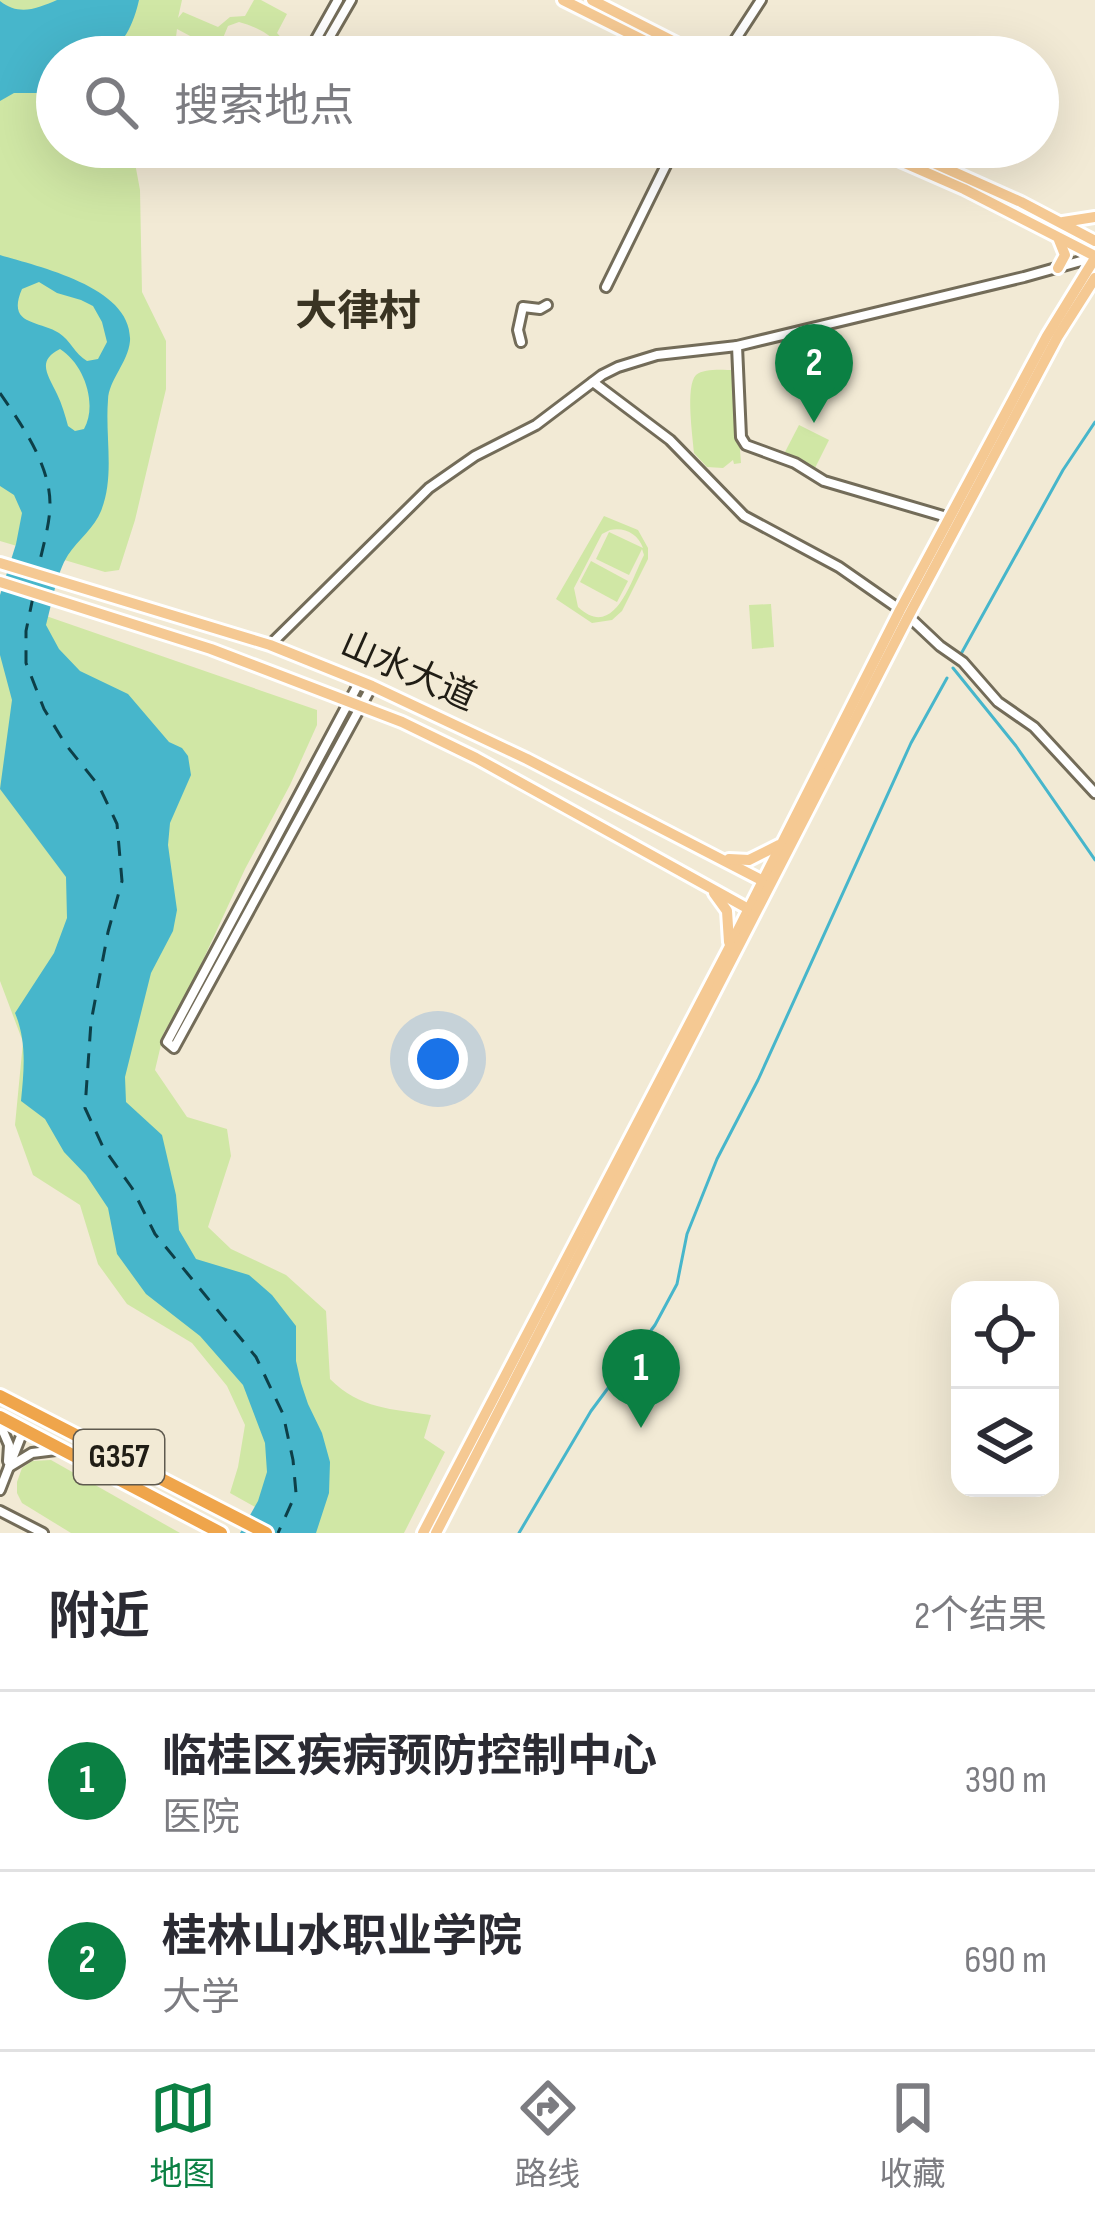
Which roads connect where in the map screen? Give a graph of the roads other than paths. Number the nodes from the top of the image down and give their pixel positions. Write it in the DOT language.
graph roads {
  1 [pos="338,0"];
  2 [pos="351,0"];
  3 [pos="563,0"];
  4 [pos="592,0"];
  5 [pos="761,0"];
  6 [pos="318,36"];
  7 [pos="330,36"];
  8 [pos="635,36"];
  9 [pos="663,36"];
  10 [pos="738,36"];
  11 [pos="665,168"];
  12 [pos="917,168"];
  13 [pos="945,168"];
  14 [pos="1095,217"];
  15 [pos="1058,222"];
  16 [pos="1057,237"];
  17 [pos="1095,241"];
  18 [pos="1095,257"];
  19 [pos="1058,268"];
  20 [pos="1095,278"];
  21 [pos="606,287"];
  22 [pos="548,304"];
  23 [pos="520,342"];
  24 [pos="737,346"];
  25 [pos="593,382"];
  26 [pos="950,518"];
  27 [pos="0,562"];
  28 [pos="0,582"];
  29 [pos="904,613"];
  30 [pos="270,645"];
  31 [pos="366,683"];
  32 [pos="355,704"];
  33 [pos="1095,793"];
  34 [pos="781,843"];
  35 [pos="723,858"];
  36 [pos="767,883"];
  37 [pos="707,886"];
  38 [pos="753,911"];
  39 [pos="729,947"];
  40 [pos="0,1396"];
  41 [pos="0,1420"];
  42 [pos="23,1429"];
  43 [pos="64,1450"];
  44 [pos="8,1468"];
  45 [pos="0,1490"];
  46 [pos="0,1511"];
  47 [pos="43,1533"];
  48 [pos="221,1533"];
  49 [pos="266,1533"];
  50 [pos="423,1533"];
  51 [pos="436,1533"];
  1 -- 6 [label="street"];
  2 -- 7 [label="street"];
  3 -- 8 [label="main road"];
  4 -- 9 [label="main road"];
  5 -- 10 [label="street"];
  11 -- 21 [label="street"];
  12 -- 16 [label="main road"];
  13 -- 15 [label="main road"];
  14 -- 15 [label="main road"];
  15 -- 17 [label="main road"];
  16 -- 18 [label="main road"];
  16 -- 19 [label="main road"];
  18 -- 19 [label="street"];
  18 -- 26 [label="main road"];
  19 -- 24 [label="street"];
  20 -- 29 [label="main road"];
  22 -- 23 [label="street"];
  24 -- 25 [label="street"];
  24 -- 26 [label="street"];
  25 -- 29 [label="street"];
  25 -- 30 [label="street"];
  26 -- 29 [label="main road"];
  27 -- 30 [label="main road, 山水大道"];
  28 -- 32 [label="main road, 山水大道"];
  29 -- 33 [label="street"];
  29 -- 34 [label="main road"];
  29 -- 36 [label="main road"];
  30 -- 31 [label="main road, 山水大道"];
  31 -- 32 [label="street"];
  31 -- 35 [label="main road, 山水大道"];
  32 -- 32 [label="street"];
  32 -- 37 [label="main road, 山水大道"];
  34 -- 35 [label="main road"];
  34 -- 36 [label="main road"];
  35 -- 36 [label="main road, 山水大道"];
  36 -- 38 [label="main road"];
  37 -- 38 [label="main road, 山水大道"];
  37 -- 39 [label="main road"];
  38 -- 39 [label="main road"];
  38 -- 51 [label="main road"];
  39 -- 50 [label="main road"];
  40 -- 49 [label="highway, G357"];
  41 -- 42 [label="highway, G357"];
  41 -- 44 [label="street"];
  42 -- 43 [label="highway, G357"];
  42 -- 44 [label="street"];
  43 -- 44 [label="street"];
  43 -- 48 [label="highway, G357"];
  44 -- 45 [label="street"];
  46 -- 47 [label="street"];
}
